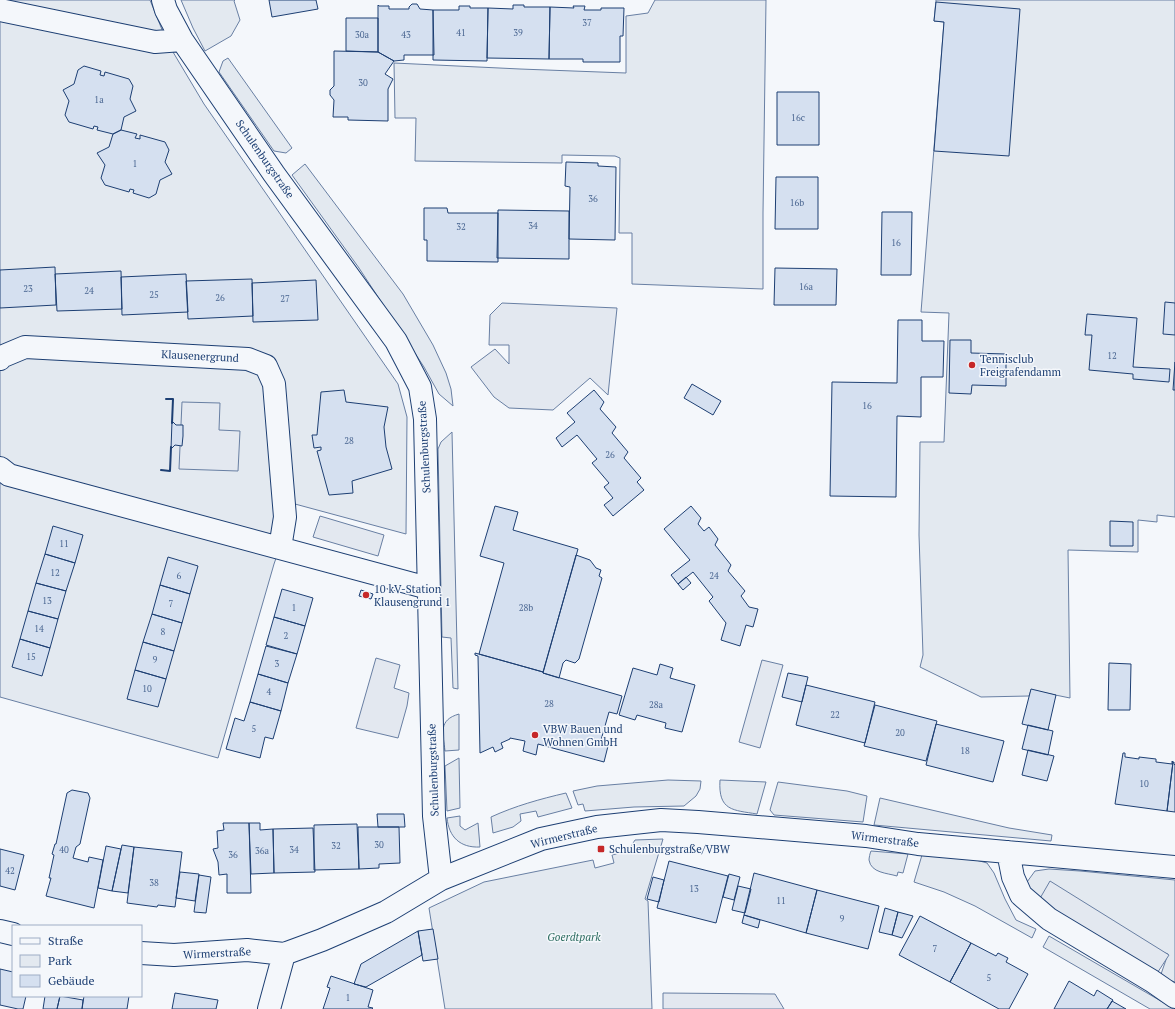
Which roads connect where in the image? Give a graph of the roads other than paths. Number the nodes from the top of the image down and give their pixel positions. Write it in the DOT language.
graph roads {
  1 [pos="163,0"];
  2 [pos="0,10"];
  3 [pos="182,40"];
  4 [pos="0,358"];
  5 [pos="0,468"];
  6 [pos="280,548"];
  7 [pos="428,588"];
  8 [pos="1008,852"];
  9 [pos="1175,867"];
  10 [pos="441,879"];
  11 [pos="0,931"];
  12 [pos="12,934"];
  13 [pos="142,953"];
  14 [pos="284,954"];
  15 [pos="1175,997"];
  16 [pos="269,1009"];
  1 -- 3 [label="street, Schulenburgstraße"];
  2 -- 3 [label="street"];
  3 -- 7 [label="street, Schulenburgstraße"];
  4 -- 6 [label="street, Klausenergrund"];
  5 -- 6 [label="street"];
  6 -- 7 [label="street"];
  7 -- 10 [label="street, Schulenburgstraße"];
  8 -- 9 [label="street, Wirmerstraße"];
  8 -- 10 [label="street, Wirmerstraße"];
  8 -- 15 [label="street"];
  10 -- 14 [label="street, Wirmerstraße"];
  11 -- 12 [label="street"];
  13 -- 14 [label="street, Wirmerstraße"];
  14 -- 16 [label="street"];
}
